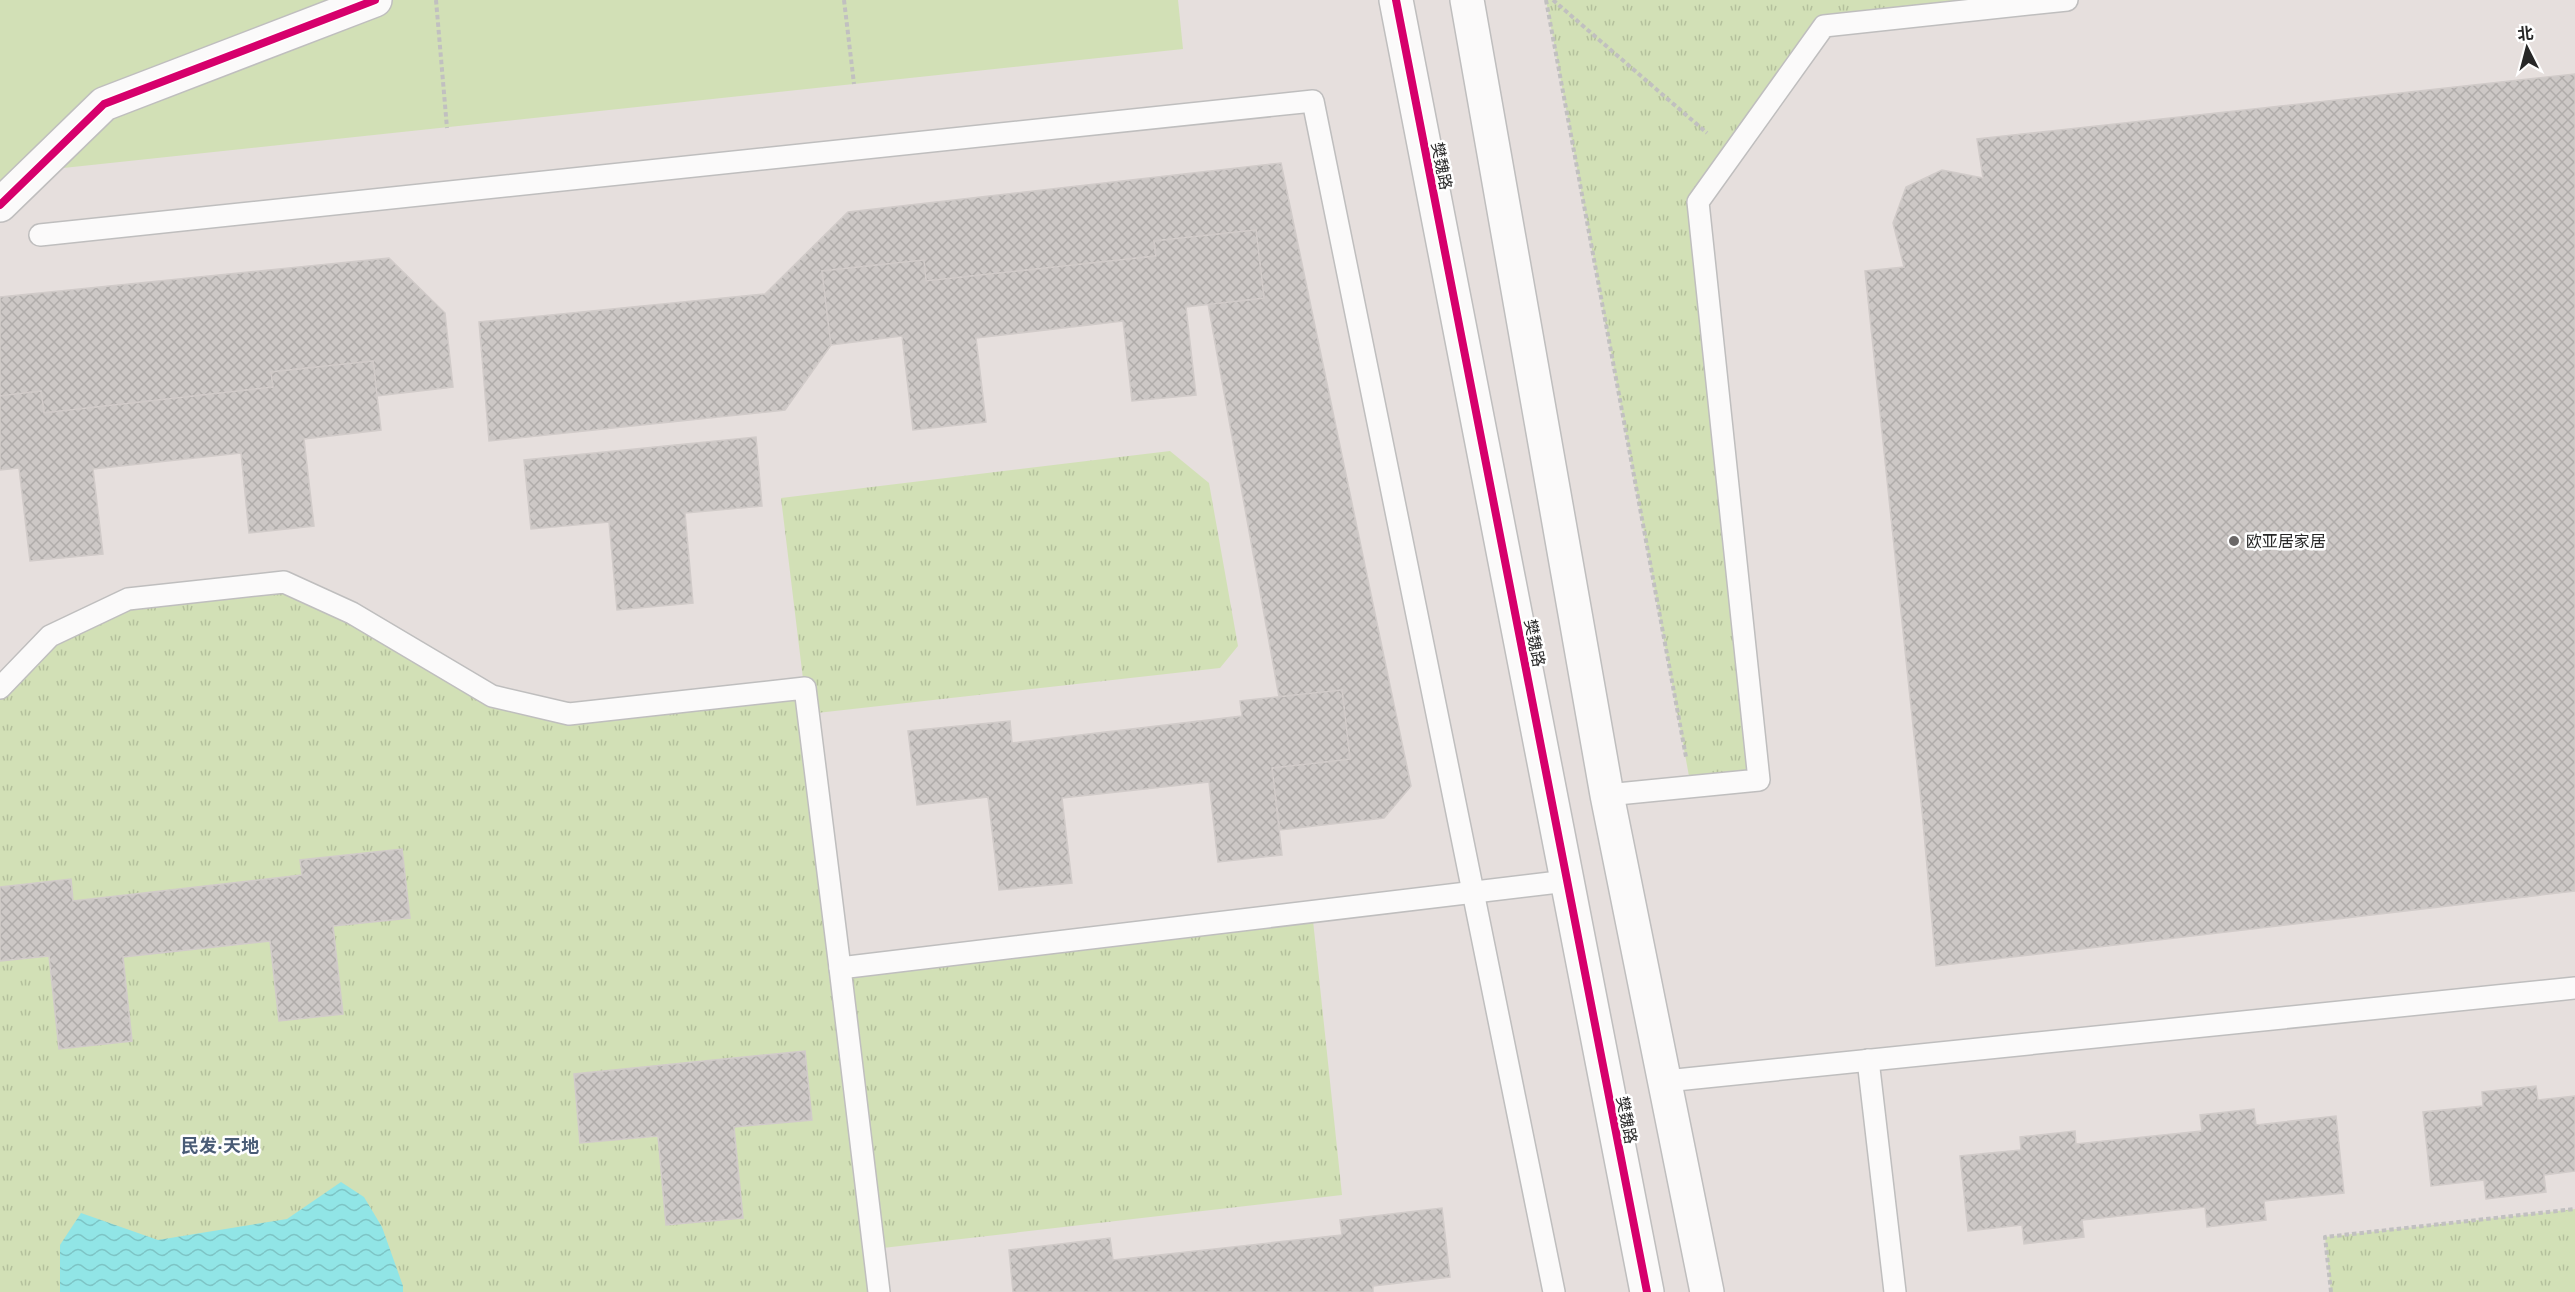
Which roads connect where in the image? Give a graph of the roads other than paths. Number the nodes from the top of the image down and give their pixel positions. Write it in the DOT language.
graph roads {
  1 [pos="375,0"];
  2 [pos="1383,0"];
  3 [pos="1396,0"];
  4 [pos="1467,0"];
  5 [pos="1489,0"];
  6 [pos="2067,0"];
  7 [pos="1478,59"];
  8 [pos="1407,60"];
  9 [pos="0,204"];
  10 [pos="40,235"];
  11 [pos="0,688"];
  12 [pos="1607,795"];
  13 [pos="1567,881"];
  14 [pos="1473,892"];
  15 [pos="840,968"];
  16 [pos="2575,988"];
  17 [pos="1868,1060"];
  18 [pos="1666,1081"];
  19 [pos="879,1292"];
  20 [pos="1554,1292"];
  21 [pos="1647,1292"];
  22 [pos="1707,1292"];
  23 [pos="1895,1292"];
  1 -- 9 [label="street"];
  2 -- 8 [label="street"];
  3 -- 8 [label="street, 樊魏路"];
  4 -- 7 [label="street"];
  5 -- 7 [label="street"];
  6 -- 12 [label="lane"];
  7 -- 12 [label="street"];
  8 -- 13 [label="street, 樊魏路"];
  10 -- 14 [label="lane"];
  11 -- 15 [label="lane"];
  12 -- 18 [label="street"];
  13 -- 14 [label="lane"];
  13 -- 21 [label="street, 樊魏路"];
  14 -- 15 [label="lane"];
  14 -- 20 [label="lane"];
  15 -- 19 [label="lane"];
  16 -- 17 [label="lane"];
  17 -- 18 [label="lane"];
  17 -- 23 [label="lane"];
  18 -- 22 [label="street"];
}
